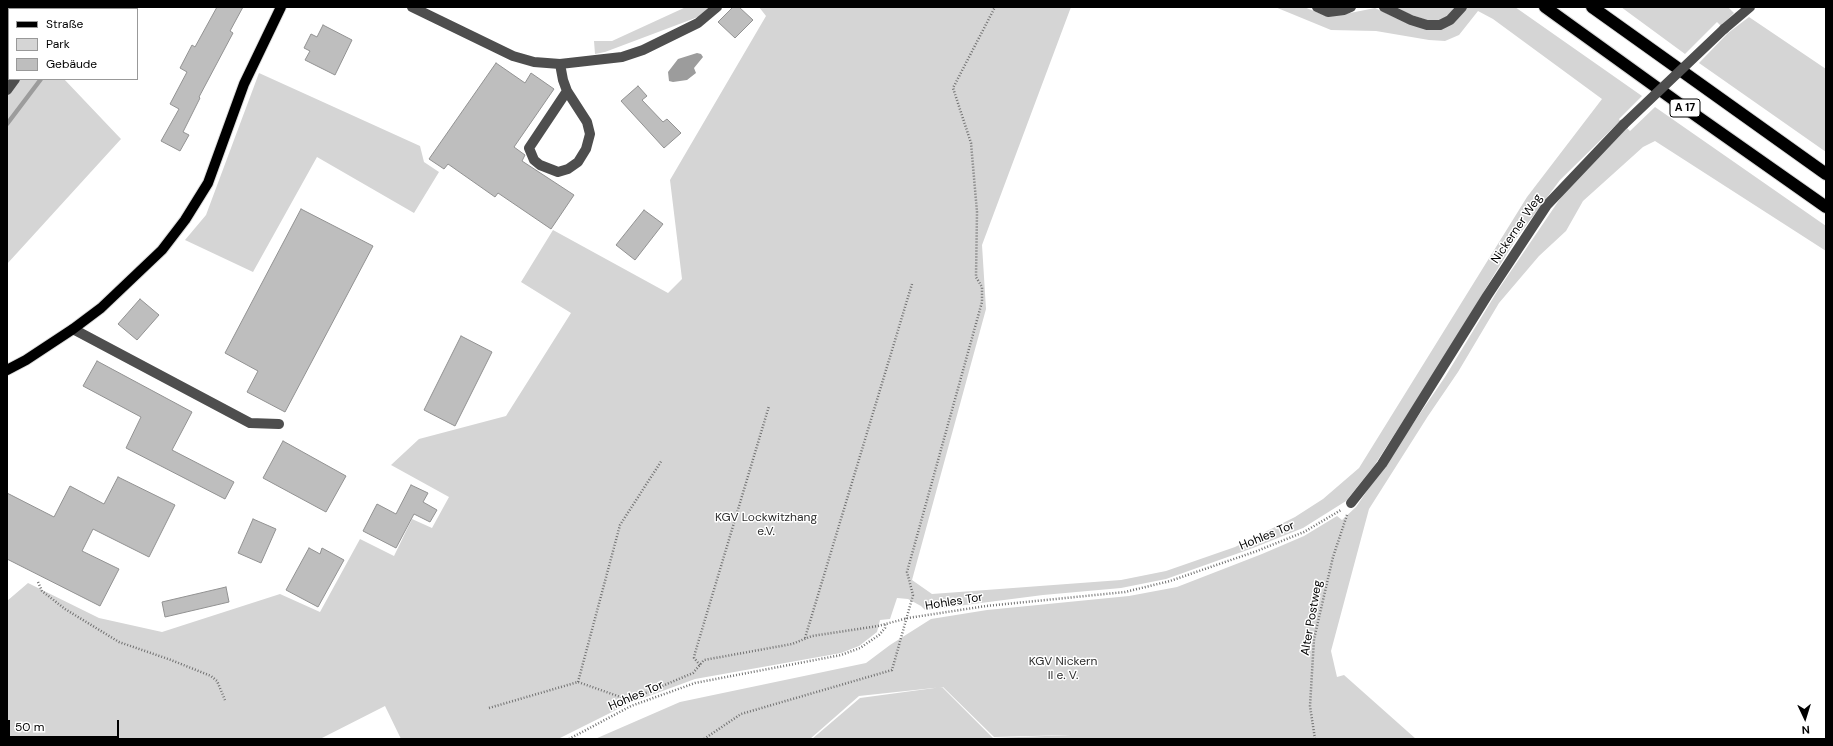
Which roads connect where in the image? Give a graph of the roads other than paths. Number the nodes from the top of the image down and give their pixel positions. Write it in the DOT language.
graph roads {
  1 [pos="281,7"];
  2 [pos="412,7"];
  3 [pos="717,7"];
  4 [pos="1317,7"];
  5 [pos="1352,7"];
  6 [pos="1384,7"];
  7 [pos="1462,7"];
  8 [pos="1546,7"];
  9 [pos="1592,7"];
  10 [pos="1750,7"];
  11 [pos="560,64"];
  12 [pos="15,80"];
  13 [pos="7,90"];
  14 [pos="567,91"];
  15 [pos="1826,174"];
  16 [pos="1826,207"];
  17 [pos="73,330"];
  18 [pos="7,370"];
  19 [pos="279,424"];
  20 [pos="1351,503"];
  1 -- 17 [label="main road"];
  2 -- 11 [label="street"];
  3 -- 11 [label="street"];
  4 -- 5 [label="street"];
  6 -- 7 [label="street"];
  8 -- 16 [label="highway, A 17"];
  9 -- 15 [label="highway, A 17"];
  10 -- 20 [label="street, Nickerner Weg, bridge"];
  11 -- 14 [label="street"];
  12 -- 13 [label="street"];
  14 -- 14 [label="street"];
  17 -- 18 [label="main road"];
  17 -- 19 [label="street"];
}
